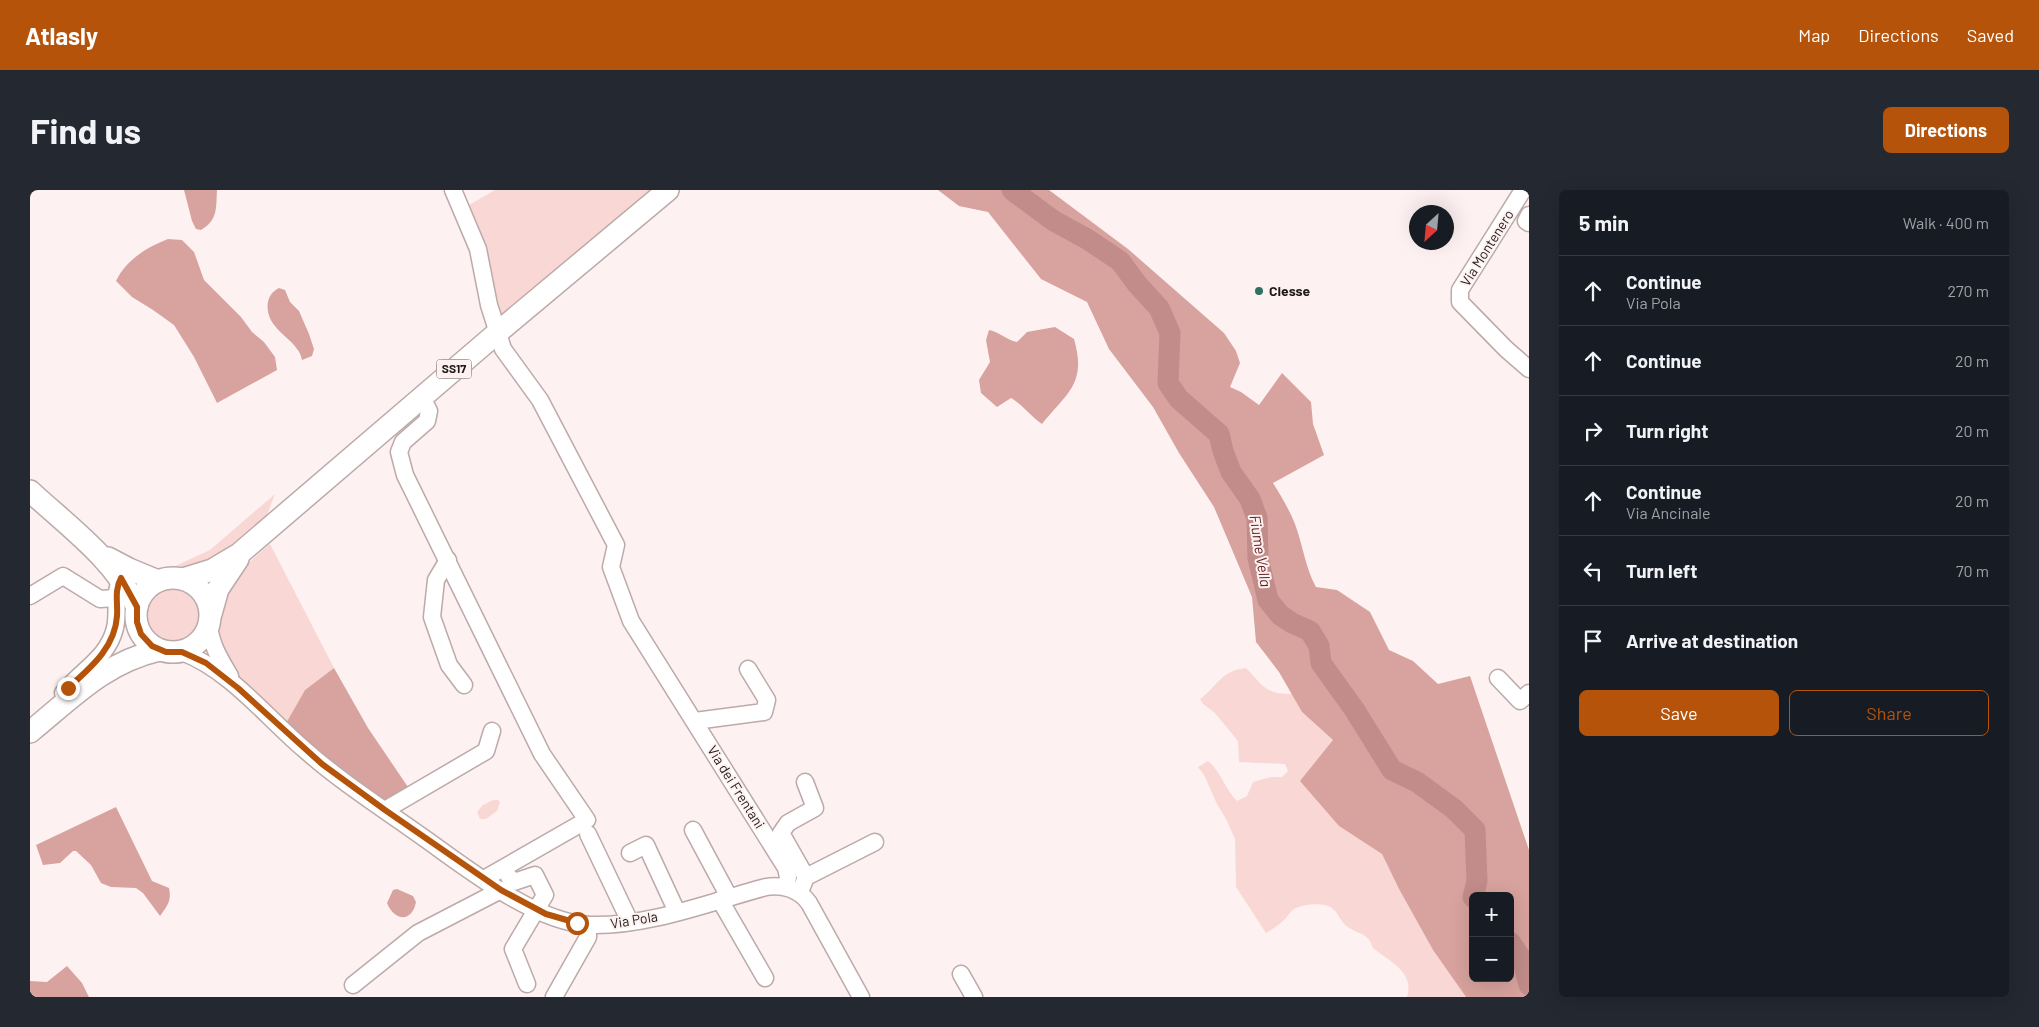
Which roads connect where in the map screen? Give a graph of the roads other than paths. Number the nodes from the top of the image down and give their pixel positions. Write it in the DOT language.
graph roads {
  1 [pos="453,190"];
  2 [pos="1524,190"];
  3 [pos="664,194"];
  4 [pos="1529,215"];
  5 [pos="1529,224"];
  6 [pos="497,333"];
  7 [pos="1529,369"];
  8 [pos="422,397"];
  9 [pos="30,491"];
  10 [pos="251,544"];
  11 [pos="97,550"];
  12 [pos="448,560"];
  13 [pos="183,579"];
  14 [pos="158,581"];
  15 [pos="118,588"];
  16 [pos="30,596"];
  17 [pos="137,615"];
  18 [pos="210,620"];
  19 [pos="159,650"];
  20 [pos="182,652"];
  21 [pos="748,669"];
  22 [pos="99,676"];
  23 [pos="1498,678"];
  24 [pos="464,685"];
  25 [pos="238,688"];
  26 [pos="1529,693"];
  27 [pos="695,721"];
  28 [pos="34,729"];
  29 [pos="492,731"];
  30 [pos="805,782"];
  31 [pos="385,810"];
  32 [pos="693,830"];
  33 [pos="588,834"];
  34 [pos="875,842"];
  35 [pos="630,853"];
  36 [pos="534,862"];
  37 [pos="806,877"];
  38 [pos="497,883"];
  39 [pos="793,890"];
  40 [pos="725,898"];
  41 [pos="536,909"];
  42 [pos="677,912"];
  43 [pos="630,922"];
  44 [pos="588,924"];
  45 [pos="962,974"];
  46 [pos="765,978"];
  47 [pos="527,984"];
  48 [pos="353,985"];
  49 [pos="554,997"];
  50 [pos="861,997"];
  51 [pos="974,997"];
  1 -- 6 [label="street, Via dei Frentani"];
  2 -- 7 [label="street, Via Montenero"];
  3 -- 6 [label="main road, SS17"];
  4 -- 5 [label="street"];
  6 -- 8 [label="main road, SS17"];
  6 -- 27 [label="street, Via dei Frentani"];
  8 -- 10 [label="main road, SS17"];
  8 -- 12 [label="street"];
  9 -- 11 [label="main road"];
  10 -- 13 [label="main road"];
  10 -- 18 [label="main road"];
  11 -- 14 [label="main road"];
  11 -- 15 [label="main road"];
  12 -- 24 [label="street"];
  12 -- 38 [label="street"];
  13 -- 14 [label="main road"];
  13 -- 18 [label="main road"];
  14 -- 17 [label="main road"];
  15 -- 16 [label="street"];
  15 -- 17 [label="main road"];
  15 -- 28 [label="street"];
  17 -- 19 [label="main road"];
  17 -- 22 [label="main road"];
  18 -- 20 [label="main road"];
  18 -- 25 [label="street, Via Pola"];
  19 -- 20 [label="main road"];
  19 -- 22 [label="main road"];
  20 -- 25 [label="street, Via Pola"];
  21 -- 27 [label="street"];
  22 -- 28 [label="main road"];
  23 -- 26 [label="street"];
  25 -- 31 [label="street, Via Pola"];
  27 -- 39 [label="street, Via dei Frentani"];
  29 -- 31 [label="street"];
  30 -- 37 [label="street"];
  31 -- 38 [label="street, Via Pola"];
  32 -- 40 [label="street"];
  33 -- 43 [label="street"];
  34 -- 37 [label="street"];
  35 -- 42 [label="street"];
  36 -- 38 [label="street"];
  37 -- 39 [label="street"];
  38 -- 41 [label="street, Via Pola"];
  38 -- 41 [label="street"];
  38 -- 48 [label="street"];
  39 -- 40 [label="street, Via Pola"];
  39 -- 50 [label="street"];
  40 -- 42 [label="street, Via Pola"];
  40 -- 46 [label="street"];
  41 -- 44 [label="street, Via Pola"];
  41 -- 47 [label="street"];
  42 -- 43 [label="street, Via Pola"];
  43 -- 44 [label="street, Via Pola"];
  44 -- 49 [label="street"];
  45 -- 51 [label="street"];
}
